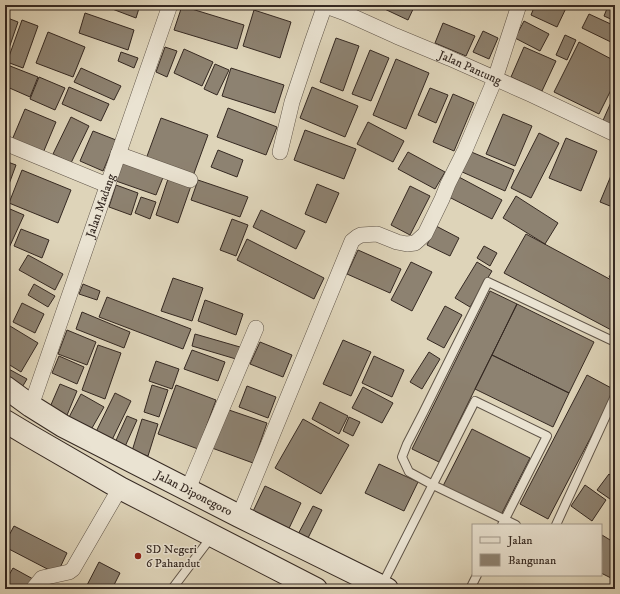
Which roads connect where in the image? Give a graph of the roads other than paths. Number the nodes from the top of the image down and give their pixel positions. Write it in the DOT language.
graph roads {
  1 [pos="170,5"];
  2 [pos="324,5"];
  3 [pos="519,5"];
  4 [pos="495,79"];
  5 [pos="615,134"];
  6 [pos="5,143"];
  7 [pos="280,152"];
  8 [pos="118,154"];
  9 [pos="190,180"];
  10 [pos="107,185"];
  11 [pos="256,328"];
  12 [pos="615,342"];
  13 [pos="5,387"];
  14 [pos="615,396"];
  15 [pos="30,406"];
  16 [pos="5,421"];
  17 [pos="433,485"];
  18 [pos="120,488"];
  19 [pos="188,490"];
  20 [pos="238,516"];
  21 [pos="504,522"];
  22 [pos="556,524"];
  23 [pos="212,535"];
  24 [pos="476,576"];
  25 [pos="383,588"];
  26 [pos="33,589"];
  27 [pos="172,589"];
  28 [pos="316,589"];
  29 [pos="470,589"];
  1 -- 8 [label="street, Jalan Madang"];
  2 -- 4 [label="street, Jalan Pantung"];
  2 -- 7 [label="street"];
  3 -- 4 [label="street"];
  4 -- 5 [label="street, Jalan Pantung"];
  4 -- 20 [label="street"];
  6 -- 10 [label="street"];
  8 -- 9 [label="street"];
  8 -- 10 [label="street, Jalan Madang"];
  10 -- 15 [label="street, Jalan Madang"];
  11 -- 19 [label="street"];
  12 -- 17 [label="lane"];
  13 -- 15 [label="main road, Jalan Diponegoro"];
  14 -- 22 [label="lane"];
  15 -- 19 [label="main road, Jalan Diponegoro"];
  16 -- 18 [label="main road"];
  17 -- 21 [label="lane"];
  17 -- 21 [label="lane"];
  17 -- 25 [label="lane"];
  18 -- 23 [label="main road"];
  18 -- 26 [label="street"];
  19 -- 20 [label="main road, Jalan Diponegoro"];
  20 -- 25 [label="main road, Jalan Diponegoro"];
  23 -- 27 [label="lane"];
  23 -- 28 [label="main road"];
  24 -- 29 [label="lane"];
}
